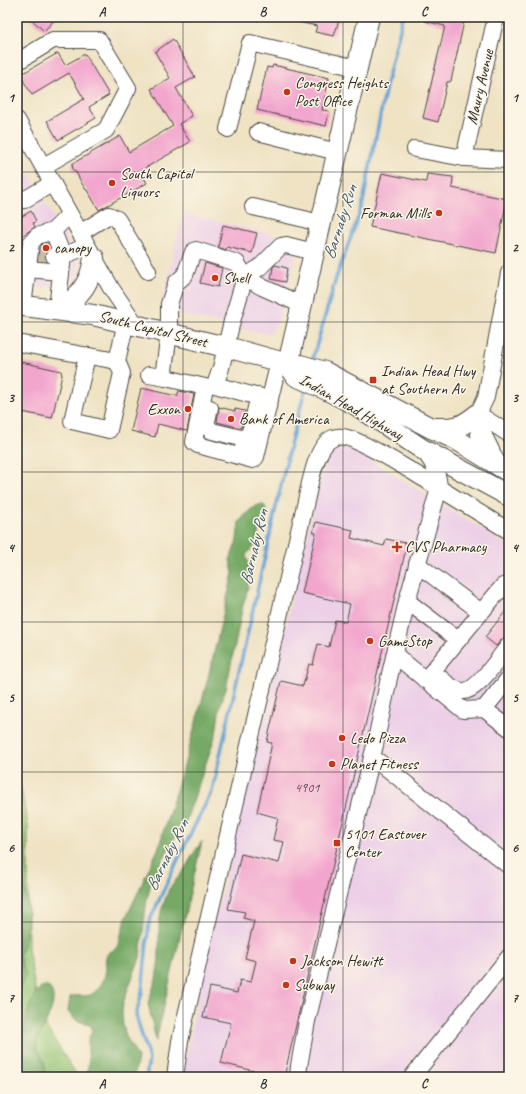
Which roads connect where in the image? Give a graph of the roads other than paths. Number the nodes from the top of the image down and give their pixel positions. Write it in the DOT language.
graph roads {
  1 [pos="369,17"];
  2 [pos="496,17"];
  3 [pos="17,62"];
  4 [pos="357,68"];
  5 [pos="17,120"];
  6 [pos="228,129"];
  7 [pos="258,132"];
  8 [pos="415,149"];
  9 [pos="338,152"];
  10 [pos="464,158"];
  11 [pos="509,160"];
  12 [pos="44,166"];
  13 [pos="53,183"];
  14 [pos="17,196"];
  15 [pos="253,207"];
  16 [pos="69,214"];
  17 [pos="321,224"];
  18 [pos="53,231"];
  19 [pos="87,246"];
  20 [pos="314,252"];
  21 [pos="59,256"];
  22 [pos="31,259"];
  23 [pos="148,271"];
  24 [pos="62,272"];
  25 [pos="509,273"];
  26 [pos="245,277"];
  27 [pos="20,305"];
  28 [pos="302,305"];
  29 [pos="60,310"];
  30 [pos="131,324"];
  31 [pos="169,333"];
  32 [pos="17,343"];
  33 [pos="226,347"];
  34 [pos="87,356"];
  35 [pos="117,361"];
  36 [pos="291,366"];
  37 [pos="149,375"];
  38 [pos="166,378"];
  39 [pos="325,381"];
  40 [pos="215,385"];
  41 [pos="264,398"];
  42 [pos="478,414"];
  43 [pos="431,428"];
  44 [pos="509,434"];
  45 [pos="245,439"];
  46 [pos="422,449"];
  47 [pos="242,457"];
  48 [pos="502,468"];
  49 [pos="439,488"];
  50 [pos="509,496"];
  51 [pos="509,531"];
  52 [pos="417,564"];
  53 [pos="509,591"];
  54 [pos="407,601"];
  55 [pos="481,612"];
  56 [pos="458,640"];
  57 [pos="509,645"];
  58 [pos="395,655"];
  59 [pos="429,676"];
  60 [pos="508,681"];
  61 [pos="484,709"];
  62 [pos="509,728"];
  63 [pos="372,760"];
  64 [pos="509,866"];
  65 [pos="509,957"];
  66 [pos="175,1077"];
  67 [pos="298,1077"];
  68 [pos="412,1077"];
  1 -- 4 [label="main road"];
  2 -- 10 [label="street, Maury Avenue"];
  3 -- 12 [label="street"];
  4 -- 6 [label="street"];
  4 -- 9 [label="main road"];
  5 -- 12 [label="street"];
  7 -- 9 [label="street"];
  8 -- 10 [label="street"];
  9 -- 17 [label="main road"];
  10 -- 11 [label="street"];
  12 -- 13 [label="street"];
  13 -- 14 [label="street"];
  13 -- 16 [label="street"];
  15 -- 17 [label="street"];
  16 -- 18 [label="street"];
  16 -- 19 [label="street"];
  17 -- 20 [label="main road"];
  18 -- 21 [label="street"];
  18 -- 22 [label="street"];
  19 -- 21 [label="street"];
  19 -- 23 [label="street"];
  19 -- 29 [label="main road"];
  19 -- 30 [label="street"];
  20 -- 26 [label="street"];
  20 -- 28 [label="main road"];
  21 -- 24 [label="street"];
  22 -- 24 [label="street"];
  22 -- 27 [label="street"];
  24 -- 29 [label="street"];
  25 -- 42 [label="street"];
  26 -- 28 [label="street"];
  26 -- 31 [label="street"];
  26 -- 33 [label="street"];
  27 -- 29 [label="main road, South Capitol Street"];
  28 -- 36 [label="main road"];
  29 -- 30 [label="main road, South Capitol Street"];
  30 -- 31 [label="main road, South Capitol Street"];
  30 -- 35 [label="street"];
  31 -- 33 [label="main road, South Capitol Street"];
  31 -- 38 [label="street"];
  32 -- 34 [label="street"];
  33 -- 36 [label="main road, South Capitol Street"];
  33 -- 40 [label="street"];
  34 -- 35 [label="street"];
  34 -- 35 [label="street"];
  36 -- 39 [label="main road, Indian Head Highway"];
  36 -- 41 [label="street"];
  37 -- 38 [label="street"];
  38 -- 47 [label="street"];
  39 -- 43 [label="main road, Indian Head Highway"];
  39 -- 46 [label="main road, Indian Head Highway"];
  40 -- 41 [label="street"];
  40 -- 45 [label="street"];
  41 -- 45 [label="street"];
  41 -- 47 [label="street"];
  42 -- 43 [label="main road"];
  42 -- 44 [label="street"];
  42 -- 48 [label="main road"];
  43 -- 48 [label="main road, Indian Head Highway"];
  45 -- 47 [label="street"];
  46 -- 49 [label="street"];
  46 -- 50 [label="main road, Indian Head Highway"];
  49 -- 51 [label="street"];
  49 -- 52 [label="street"];
  49 -- 66 [label="street"];
  52 -- 54 [label="street"];
  52 -- 55 [label="street"];
  53 -- 55 [label="street"];
  54 -- 56 [label="street"];
  54 -- 58 [label="street"];
  55 -- 56 [label="street"];
  56 -- 59 [label="street"];
  57 -- 59 [label="street"];
  58 -- 59 [label="street"];
  58 -- 63 [label="street"];
  59 -- 61 [label="street"];
  60 -- 61 [label="street"];
  61 -- 62 [label="street"];
  63 -- 64 [label="street"];
  63 -- 67 [label="street"];
  65 -- 68 [label="street"];
}
